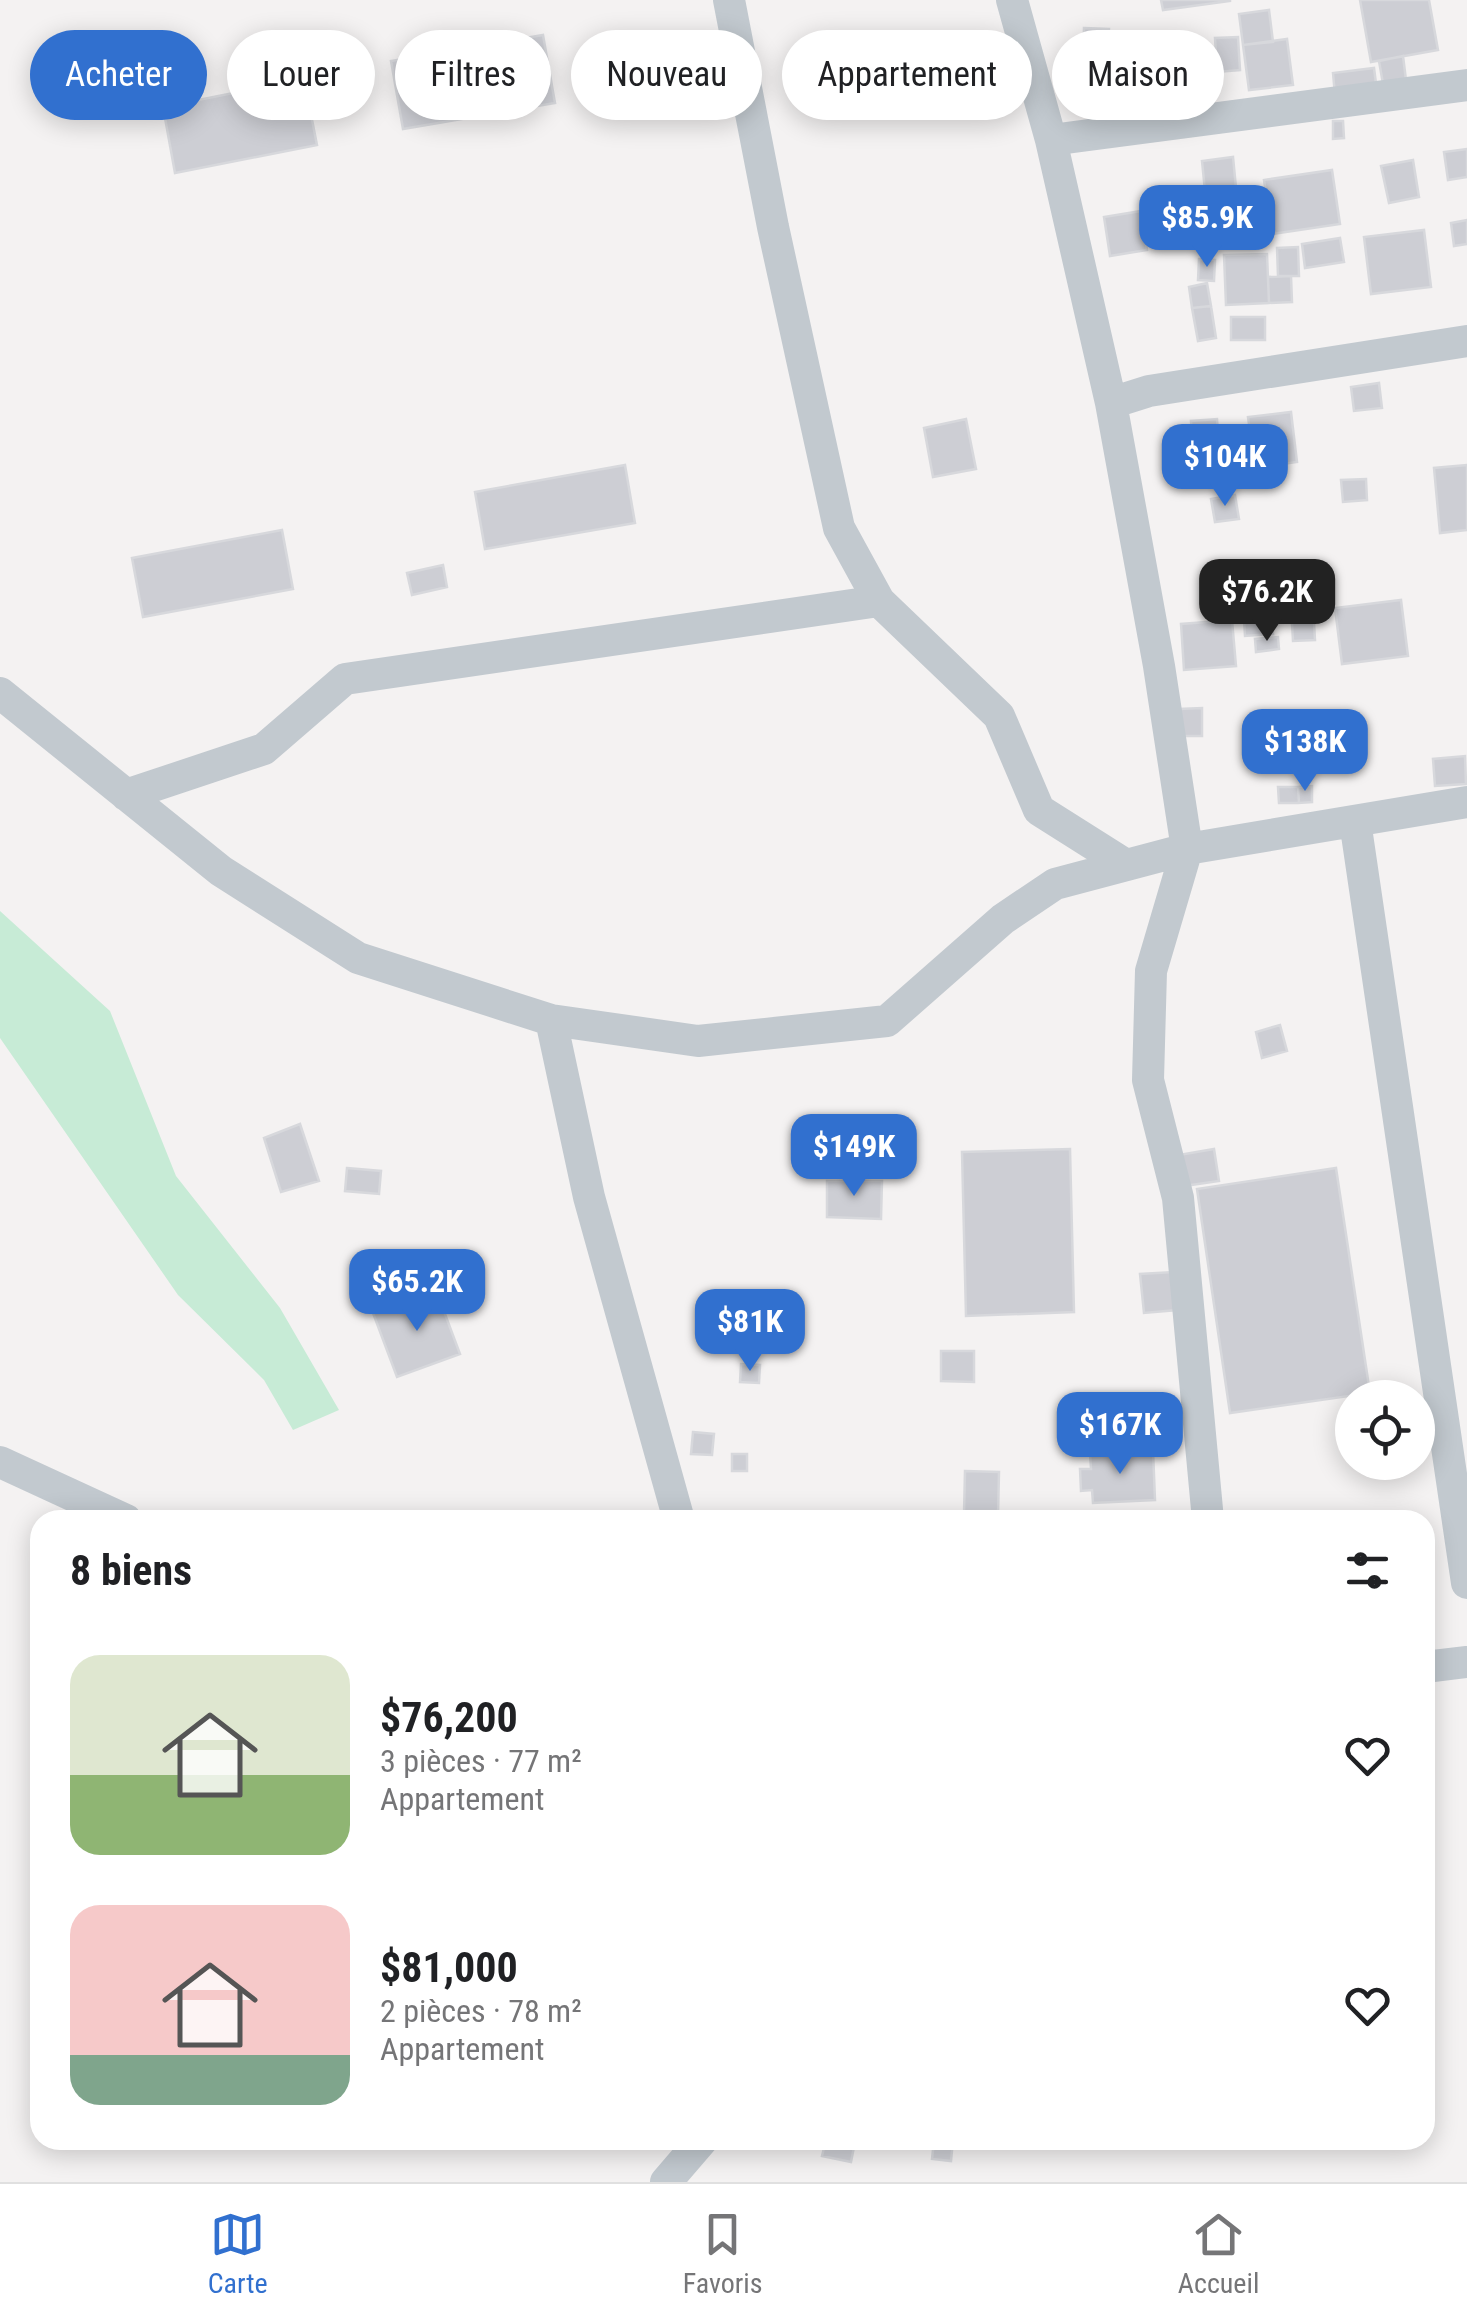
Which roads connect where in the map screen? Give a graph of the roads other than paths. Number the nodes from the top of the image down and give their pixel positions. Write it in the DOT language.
graph roads {
  1 [pos="729,0"];
  2 [pos="1012,0"];
  3 [pos="1467,85"];
  4 [pos="1051,140"];
  5 [pos="1467,341"];
  6 [pos="1111,404"];
  7 [pos="879,600"];
  8 [pos="0,693"];
  9 [pos="126,795"];
  10 [pos="1467,802"];
  11 [pos="1355,820"];
  12 [pos="1186,849"];
  13 [pos="1126,865"];
  14 [pos="551,1020"];
  15 [pos="0,1462"];
  16 [pos="104,1510"];
  17 [pos="675,1510"];
  18 [pos="1207,1510"];
  19 [pos="1467,1583"];
  20 [pos="1467,1662"];
  21 [pos="1435,1667"];
  22 [pos="693,2150"];
  23 [pos="666,2182"];
  1 -- 7 [label="street"];
  2 -- 4 [label="street"];
  3 -- 4 [label="street"];
  4 -- 6 [label="street"];
  5 -- 6 [label="street"];
  6 -- 12 [label="street"];
  7 -- 9 [label="street"];
  7 -- 13 [label="street"];
  8 -- 9 [label="street"];
  9 -- 14 [label="street"];
  10 -- 11 [label="street"];
  11 -- 12 [label="street"];
  11 -- 19 [label="street"];
  12 -- 13 [label="street"];
  12 -- 18 [label="street"];
  13 -- 14 [label="street"];
  14 -- 17 [label="street"];
  15 -- 16 [label="street"];
  20 -- 21 [label="street"];
  22 -- 23 [label="street"];
}
